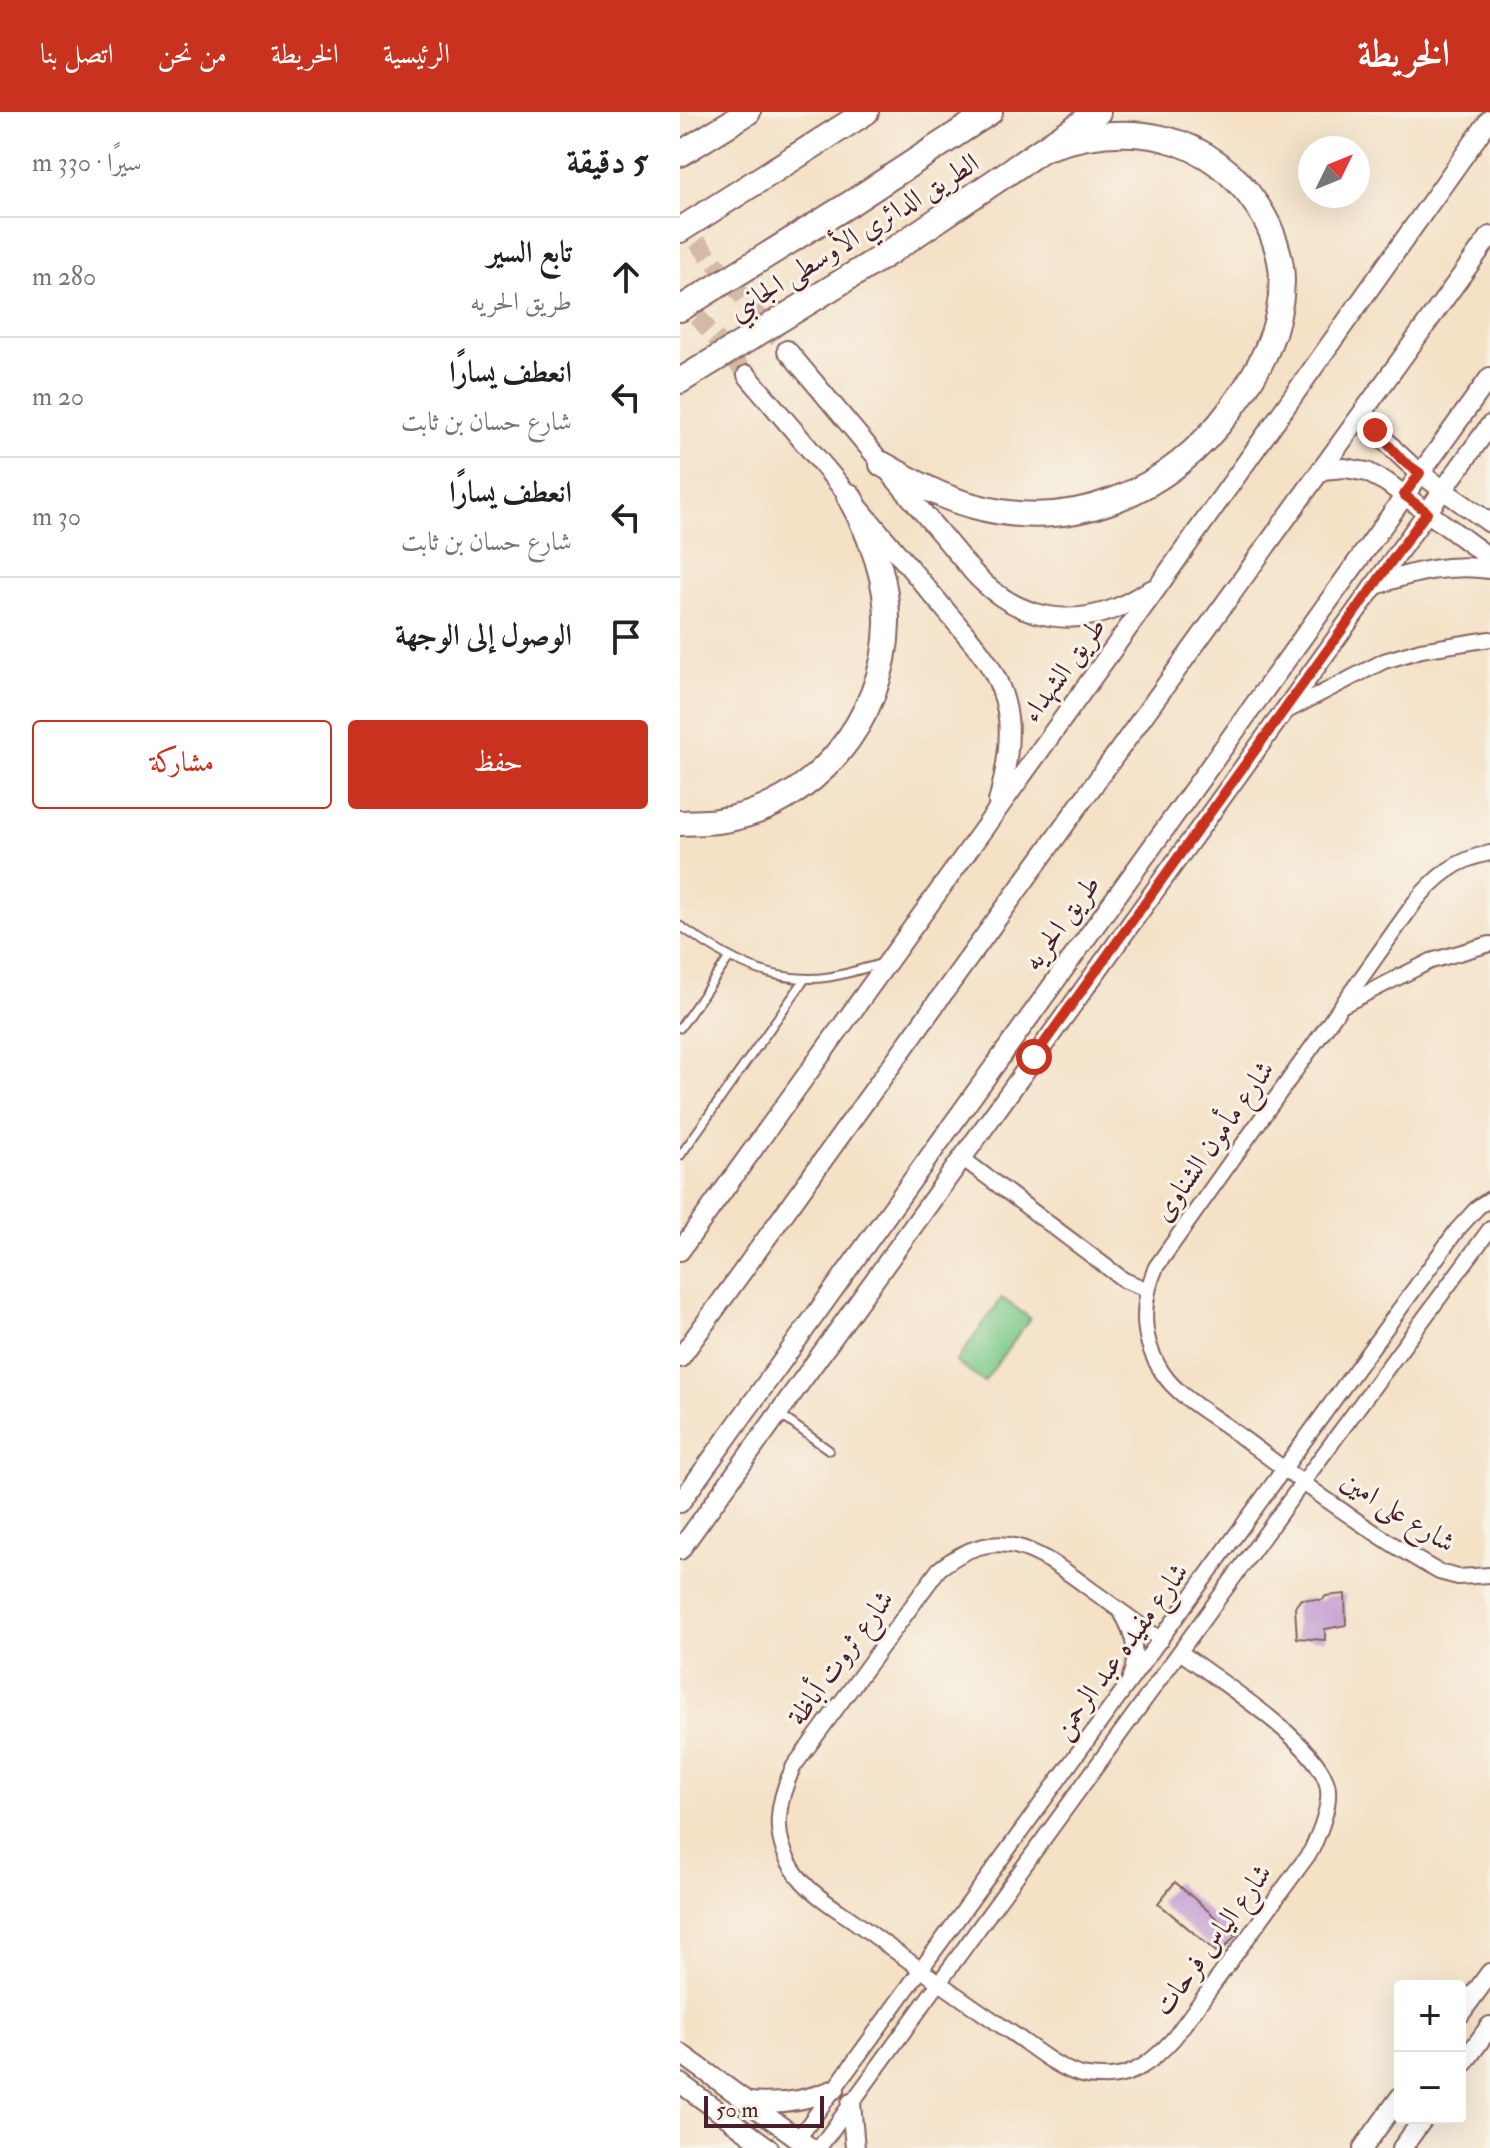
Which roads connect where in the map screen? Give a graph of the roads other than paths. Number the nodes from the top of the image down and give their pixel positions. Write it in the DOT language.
graph roads {
  1 [pos="748,112"];
  2 [pos="866,112"];
  3 [pos="990,112"];
  4 [pos="1098,112"];
  5 [pos="1490,119"];
  6 [pos="1049,147"];
  7 [pos="680,154"];
  8 [pos="680,230"];
  9 [pos="1490,236"];
  10 [pos="680,309"];
  11 [pos="787,350"];
  12 [pos="747,375"];
  13 [pos="1490,377"];
  14 [pos="680,381"];
  15 [pos="1364,411"];
  16 [pos="1490,425"];
  17 [pos="882,464"];
  18 [pos="1321,470"];
  19 [pos="1420,473"];
  20 [pos="1443,489"];
  21 [pos="1404,495"];
  22 [pos="849,496"];
  23 [pos="1427,512"];
  24 [pos="1490,523"];
  25 [pos="1490,558"];
  26 [pos="1490,569"];
  27 [pos="1159,585"];
  28 [pos="1373,586"];
  29 [pos="1490,639"];
  30 [pos="1282,714"];
  31 [pos="995,813"];
  32 [pos="680,823"];
  33 [pos="1490,853"];
  34 [pos="680,926"];
  35 [pos="1490,944"];
  36 [pos="729,958"];
  37 [pos="889,961"];
  38 [pos="805,979"];
  39 [pos="1341,1006"];
  40 [pos="680,1028"];
  41 [pos="680,1156"];
  42 [pos="962,1158"];
  43 [pos="1490,1199"];
  44 [pos="1490,1229"];
  45 [pos="680,1251"];
  46 [pos="1148,1290"];
  47 [pos="680,1358"];
  48 [pos="778,1413"];
  49 [pos="829,1450"];
  50 [pos="1285,1469"];
  51 [pos="1303,1482"];
  52 [pos="680,1503"];
  53 [pos="680,1550"];
  54 [pos="1490,1575"];
  55 [pos="1120,1610"];
  56 [pos="1162,1639"];
  57 [pos="1180,1652"];
  58 [pos="1126,1687"];
  59 [pos="921,1971"];
  60 [pos="1490,1973"];
  61 [pos="939,1984"];
  62 [pos="1466,2006"];
  63 [pos="1490,2026"];
  64 [pos="680,2053"];
  65 [pos="1466,2060"];
  66 [pos="680,2083"];
  67 [pos="835,2089"];
  68 [pos="748,2102"];
  69 [pos="851,2103"];
  70 [pos="1394,2105"];
  71 [pos="1420,2124"];
  72 [pos="798,2145"];
  73 [pos="769,2148"];
  74 [pos="819,2148"];
  75 [pos="855,2148"];
  76 [pos="1363,2148"];
  77 [pos="1402,2148"];
  1 -- 7 [label="highway"];
  2 -- 8 [label="highway"];
  3 -- 10 [label="highway"];
  4 -- 6 [label="highway, الطريق الدائري الأوسطى الجانبي"];
  5 -- 27 [label="street, طريق الشهداء"];
  6 -- 14 [label="highway, الطريق الدائري الأوسطى الجانبي"];
  6 -- 17 [label="highway"];
  9 -- 15 [label="street"];
  11 -- 17 [label="street"];
  12 -- 22 [label="street"];
  13 -- 19 [label="street, طريق الحريه"];
  15 -- 18 [label="street"];
  15 -- 19 [label="street"];
  16 -- 20 [label="street, طريق الحريه"];
  17 -- 27 [label="street"];
  18 -- 21 [label="street"];
  18 -- 47 [label="street"];
  19 -- 20 [label="street"];
  19 -- 21 [label="street, طريق الحريه"];
  20 -- 23 [label="street, طريق الحريه"];
  20 -- 24 [label="street"];
  21 -- 23 [label="street"];
  21 -- 52 [label="street, طريق الحريه"];
  22 -- 31 [label="street"];
  22 -- 32 [label="highway"];
  23 -- 25 [label="street"];
  23 -- 28 [label="street, طريق الحريه"];
  26 -- 28 [label="street"];
  27 -- 31 [label="street, طريق الشهداء"];
  28 -- 30 [label="street, طريق الحريه"];
  29 -- 30 [label="street"];
  30 -- 42 [label="street, طريق الحريه"];
  31 -- 37 [label="street, طريق الشهداء"];
  33 -- 39 [label="street, شارع مأمون الشناوى"];
  34 -- 36 [label="lane"];
  35 -- 39 [label="street"];
  36 -- 38 [label="lane"];
  36 -- 40 [label="lane"];
  37 -- 38 [label="lane"];
  37 -- 45 [label="street, طريق الشهداء"];
  38 -- 41 [label="lane"];
  39 -- 46 [label="street, شارع مأمون الشناوى"];
  42 -- 46 [label="street"];
  42 -- 48 [label="street, طريق الحريه"];
  43 -- 50 [label="street, شارع مفيده عبد الرحمن"];
  44 -- 51 [label="street, شارع مفيده عبد الرحمن"];
  46 -- 50 [label="street, شارع مأمون الشناوى"];
  48 -- 49 [label="lane"];
  48 -- 53 [label="street, طريق الحريه"];
  50 -- 51 [label="street, شارع على امين"];
  50 -- 56 [label="street, شارع مفيده عبد الرحمن"];
  51 -- 54 [label="street, شارع على امين"];
  51 -- 57 [label="street, شارع مفيده عبد الرحمن"];
  55 -- 56 [label="street, شارع ثروت أباظة"];
  55 -- 58 [label="street"];
  55 -- 59 [label="street, شارع ثروت أباظة"];
  56 -- 57 [label="street"];
  56 -- 57 [label="street"];
  56 -- 58 [label="street, شارع مفيده عبد الرحمن"];
  57 -- 61 [label="street, شارع مفيده عبد الرحمن"];
  57 -- 61 [label="street, شارع الياس فرحات"];
  58 -- 59 [label="street, شارع مفيده عبد الرحمن"];
  59 -- 61 [label="street, شارع الياس فرحات"];
  59 -- 67 [label="street, شارع مفيده عبد الرحمن"];
  60 -- 62 [label="street"];
  61 -- 69 [label="street, شارع مفيده عبد الرحمن"];
  63 -- 65 [label="street"];
  64 -- 68 [label="street"];
  66 -- 73 [label="street"];
  67 -- 68 [label="street"];
  67 -- 72 [label="street, شارع مفيده عبد الرحمن"];
  68 -- 72 [label="street"];
  69 -- 74 [label="street, شارع مفيده عبد الرحمن"];
  69 -- 75 [label="street"];
  70 -- 76 [label="street"];
  71 -- 77 [label="street"];
}
